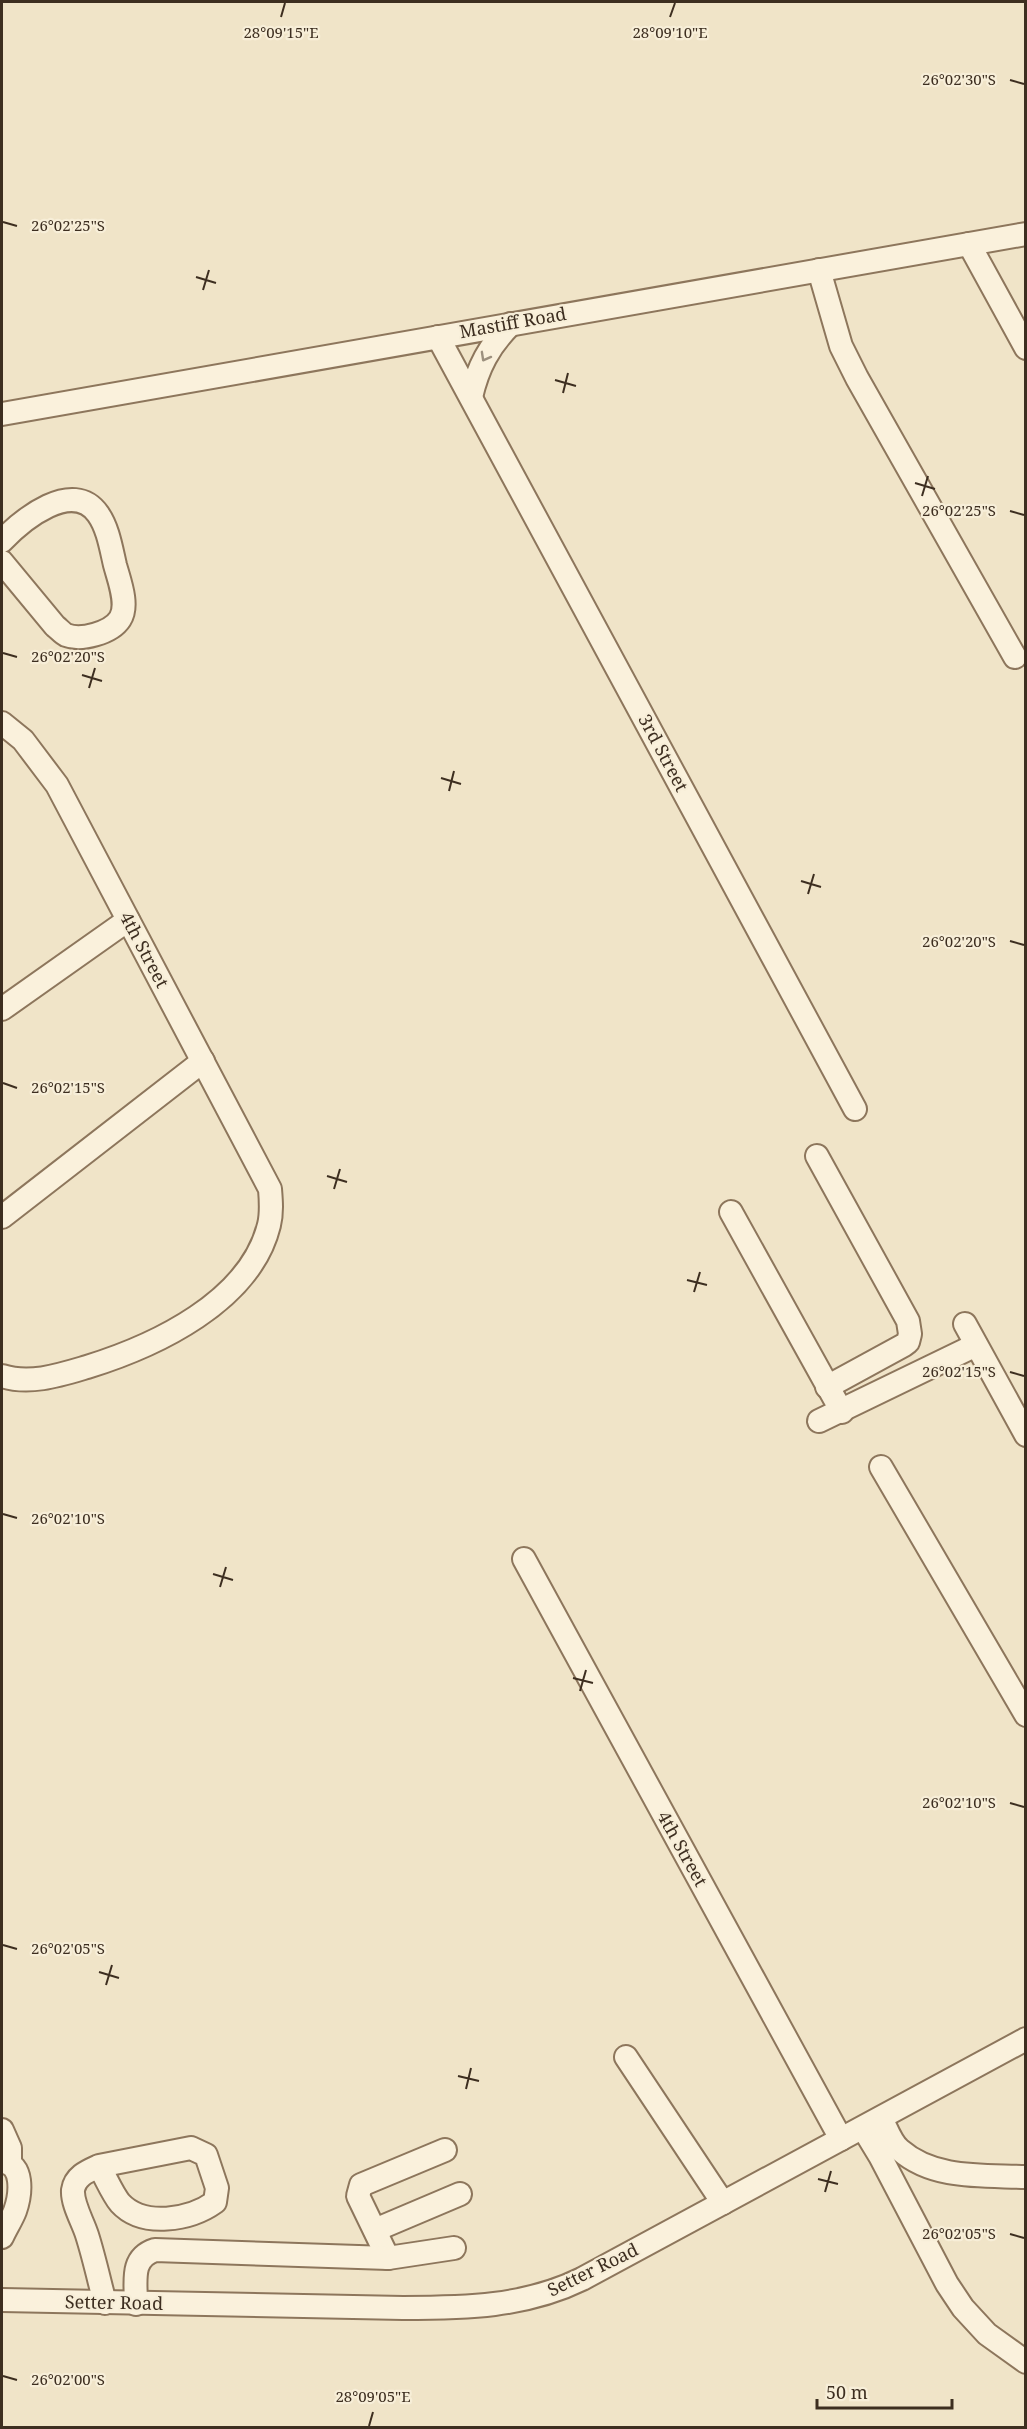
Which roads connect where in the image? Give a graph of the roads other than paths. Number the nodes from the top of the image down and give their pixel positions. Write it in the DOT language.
graph roads {
  1 [pos="1026,234"];
  2 [pos="969,244"];
  3 [pos="819,270"];
  4 [pos="511,324"];
  5 [pos="438,337"];
  6 [pos="1026,348"];
  7 [pos="471,398"];
  8 [pos="2,414"];
  9 [pos="2,541"];
  10 [pos="2,562"];
  11 [pos="1015,657"];
  12 [pos="2,723"];
  13 [pos="128,920"];
  14 [pos="2,1009"];
  15 [pos="203,1061"];
  16 [pos="855,1109"];
  17 [pos="817,1156"];
  18 [pos="731,1212"];
  19 [pos="2,1216"];
  20 [pos="965,1324"];
  21 [pos="976,1346"];
  22 [pos="2,1376"];
  23 [pos="827,1387"];
  24 [pos="842,1412"];
  25 [pos="819,1421"];
  26 [pos="1026,1435"];
  27 [pos="881,1467"];
  28 [pos="524,1559"];
  29 [pos="1018,1686"];
  30 [pos="1026,1715"];
  31 [pos="1026,2039"];
  32 [pos="626,2057"];
  33 [pos="872,2123"];
  34 [pos="2,2130"];
  35 [pos="841,2139"];
  36 [pos="445,2150"];
  37 [pos="6,2163"];
  38 [pos="99,2166"];
  39 [pos="1026,2177"];
  40 [pos="460,2194"];
  41 [pos="723,2203"];
  42 [pos="375,2230"];
  43 [pos="2,2237"];
  44 [pos="454,2248"];
  45 [pos="387,2258"];
  46 [pos="2,2300"];
  47 [pos="105,2303"];
  48 [pos="136,2304"];
  49 [pos="1026,2362"];
  1 -- 2 [label="street, Mastiff Road"];
  2 -- 3 [label="street, Mastiff Road"];
  2 -- 6 [label="street"];
  3 -- 4 [label="street, Mastiff Road"];
  3 -- 11 [label="street"];
  4 -- 5 [label="street, Mastiff Road"];
  4 -- 7 [label="street, one-way"];
  5 -- 7 [label="street, 3rd Street"];
  5 -- 8 [label="street, Mastiff Road"];
  7 -- 16 [label="street, 3rd Street"];
  9 -- 10 [label="street"];
  12 -- 13 [label="street, 4th Street"];
  13 -- 14 [label="street"];
  13 -- 15 [label="street, 4th Street"];
  15 -- 19 [label="street"];
  15 -- 22 [label="street, 4th Street"];
  17 -- 23 [label="street"];
  18 -- 23 [label="street"];
  20 -- 21 [label="street"];
  21 -- 24 [label="street"];
  21 -- 26 [label="street"];
  23 -- 24 [label="street"];
  24 -- 25 [label="street"];
  27 -- 29 [label="street"];
  28 -- 35 [label="street, 4th Street"];
  29 -- 30 [label="street"];
  31 -- 33 [label="street, Setter Road"];
  32 -- 41 [label="street"];
  33 -- 35 [label="street, Setter Road"];
  33 -- 39 [label="street"];
  33 -- 49 [label="street"];
  34 -- 37 [label="street"];
  35 -- 41 [label="street, Setter Road"];
  36 -- 42 [label="street"];
  37 -- 43 [label="street"];
  38 -- 38 [label="street"];
  38 -- 47 [label="street"];
  40 -- 42 [label="street"];
  41 -- 48 [label="street, Setter Road"];
  42 -- 45 [label="street"];
  44 -- 45 [label="street"];
  45 -- 48 [label="street"];
  46 -- 47 [label="street, Setter Road"];
  47 -- 48 [label="street, Setter Road"];
}
